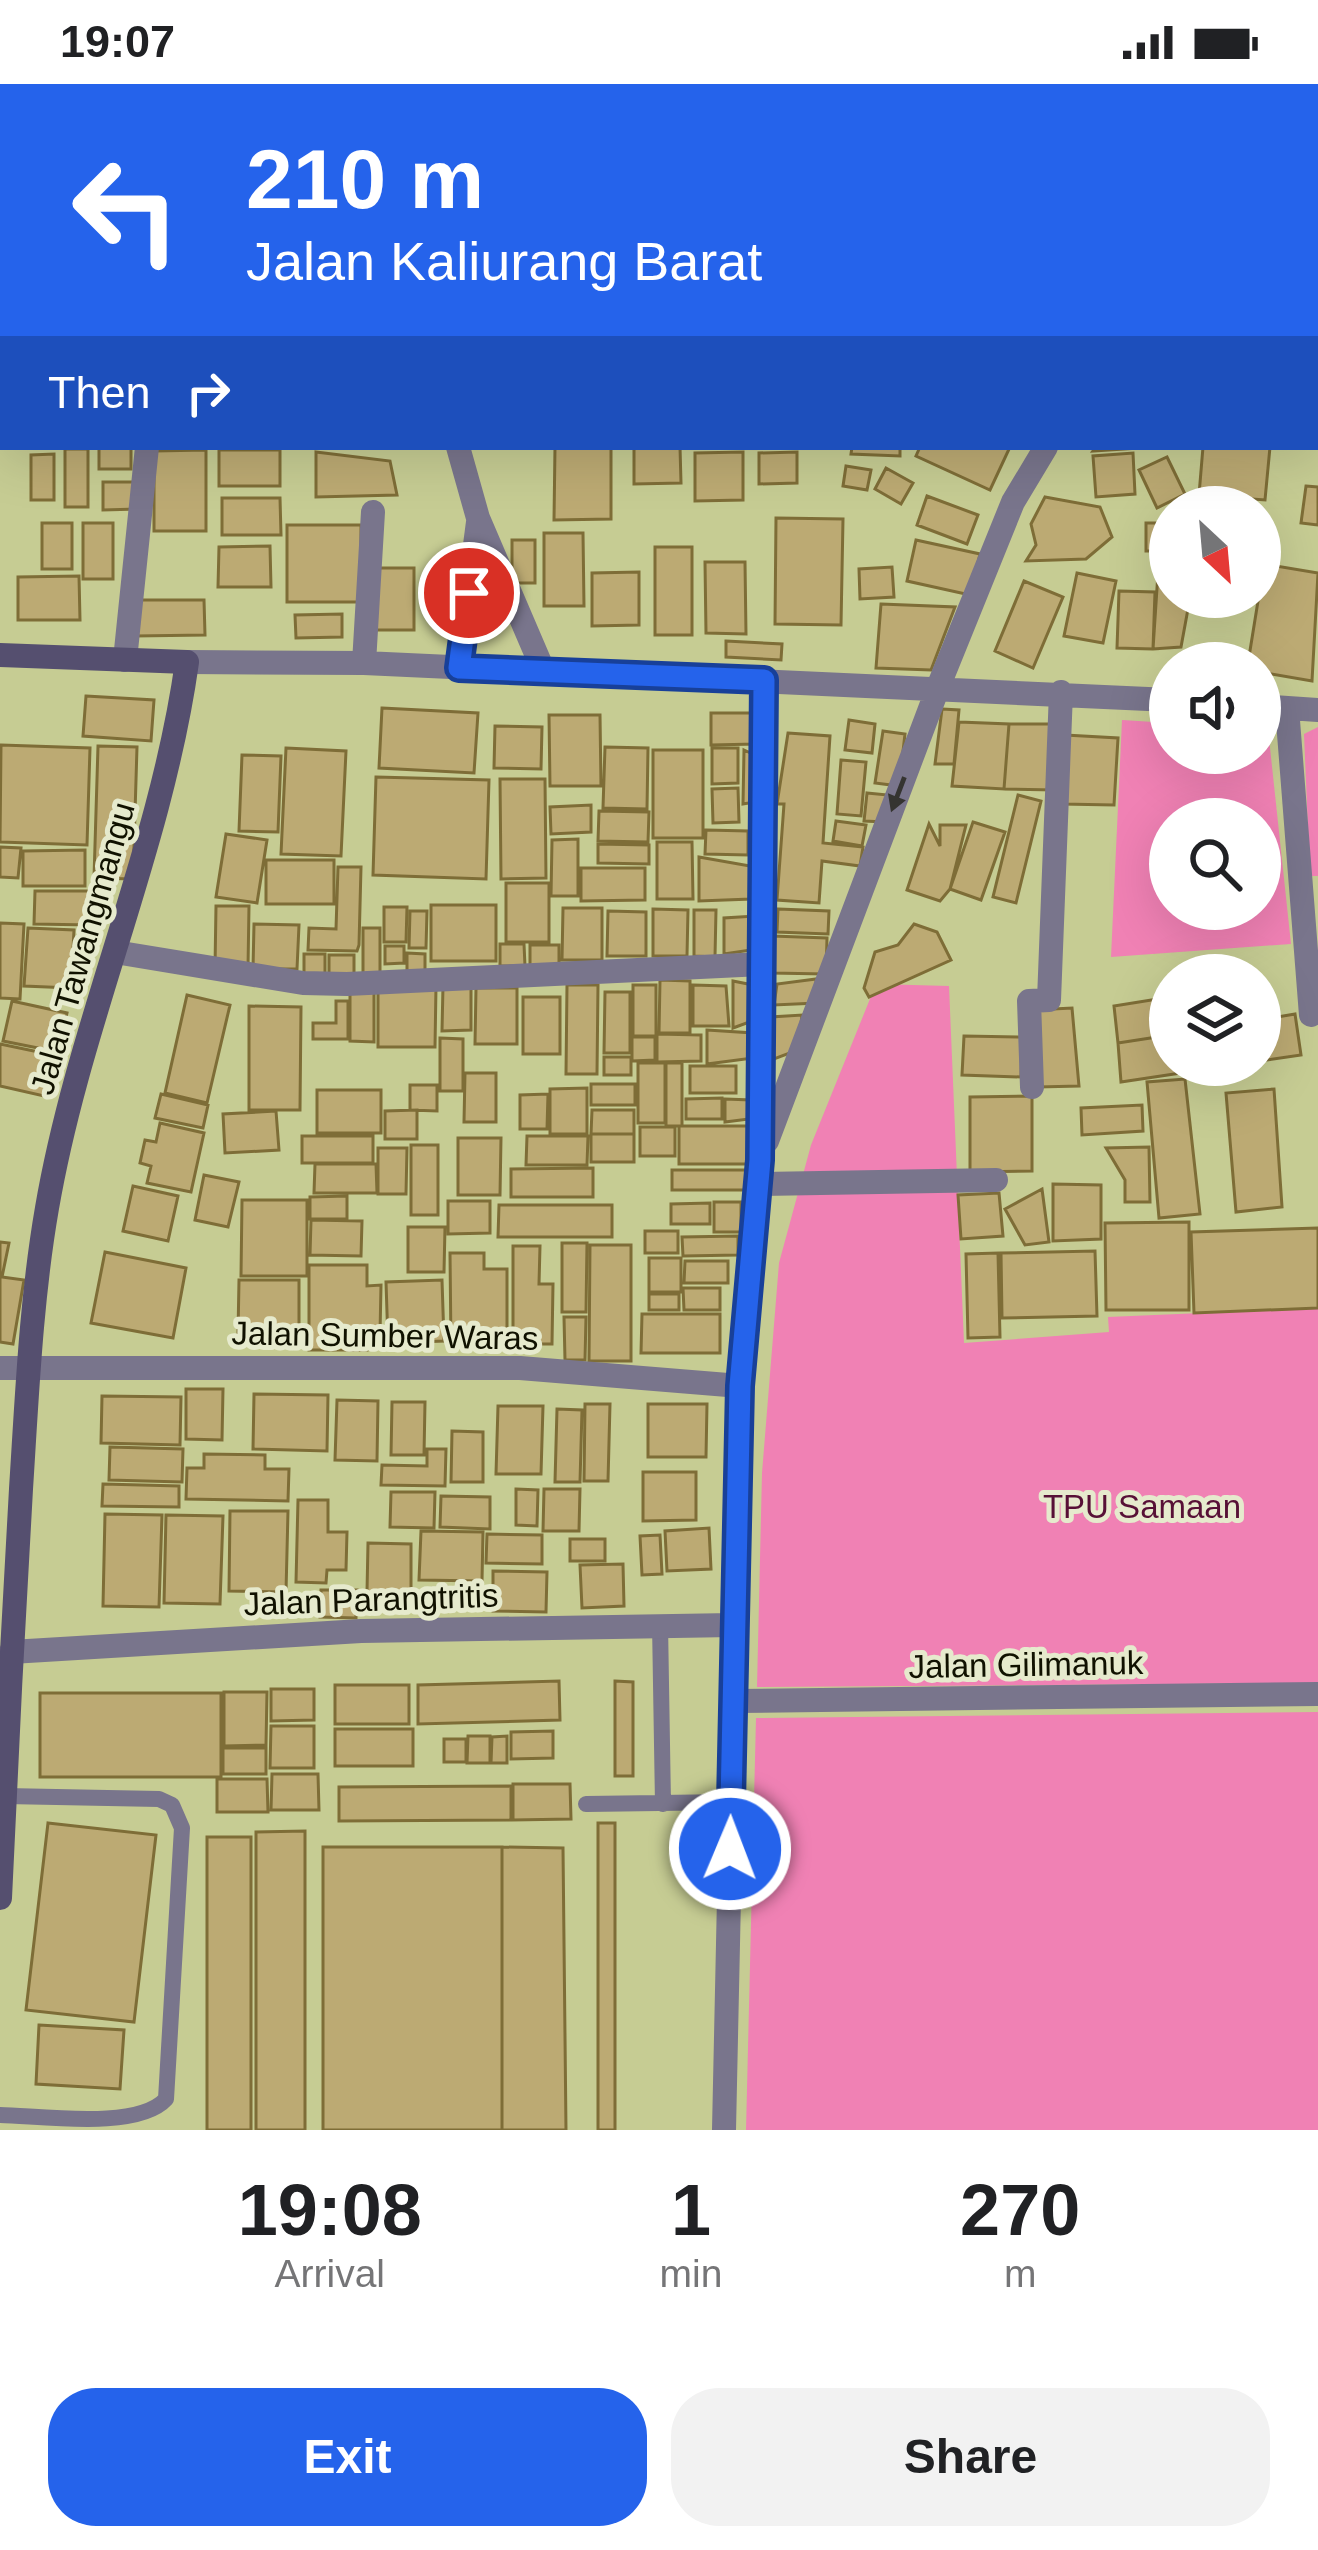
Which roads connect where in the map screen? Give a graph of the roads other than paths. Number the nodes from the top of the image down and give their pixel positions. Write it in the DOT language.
graph roads {
  1 [pos="146,450"];
  2 [pos="459,450"];
  3 [pos="1044,450"];
  4 [pos="373,512"];
  5 [pos="478,518"];
  6 [pos="0,655"];
  7 [pos="125,660"];
  8 [pos="188,662"];
  9 [pos="364,663"];
  10 [pos="459,668"];
  11 [pos="544,672"];
  12 [pos="764,680"];
  13 [pos="939,685"];
  14 [pos="1061,692"];
  15 [pos="1149,698"];
  16 [pos="1281,708"];
  17 [pos="1287,708"];
  18 [pos="1318,710"];
  19 [pos="115,952"];
  20 [pos="762,964"];
  21 [pos="1311,1015"];
  22 [pos="1032,1087"];
  23 [pos="759,1172"];
  24 [pos="996,1180"];
  25 [pos="29,1367"];
  26 [pos="0,1368"];
  27 [pos="740,1386"];
  28 [pos="660,1623"];
  29 [pos="733,1624"];
  30 [pos="7,1667"];
  31 [pos="1318,1694"];
  32 [pos="734,1701"];
  33 [pos="5,1796"];
  34 [pos="732,1802"];
  35 [pos="586,1804"];
  36 [pos="663,1804"];
  37 [pos="0,1898"];
  38 [pos="0,2114"];
  39 [pos="724,2130"];
  1 -- 7 [label="street"];
  2 -- 5 [label="street"];
  3 -- 13 [label="street"];
  4 -- 9 [label="street"];
  5 -- 10 [label="street"];
  5 -- 11 [label="street"];
  6 -- 7 [label="main road"];
  7 -- 8 [label="main road"];
  8 -- 9 [label="street"];
  8 -- 19 [label="main road, Jalan Tawangmangu"];
  9 -- 10 [label="street"];
  10 -- 11 [label="street"];
  11 -- 12 [label="street"];
  12 -- 13 [label="street"];
  12 -- 20 [label="street"];
  13 -- 14 [label="street"];
  13 -- 23 [label="street, one-way"];
  14 -- 15 [label="street"];
  14 -- 22 [label="street"];
  16 -- 17 [label="street"];
  17 -- 18 [label="street"];
  17 -- 21 [label="street"];
  19 -- 20 [label="street"];
  19 -- 25 [label="main road, Jalan Tawangmangu"];
  20 -- 23 [label="street"];
  23 -- 24 [label="street"];
  23 -- 27 [label="street"];
  25 -- 26 [label="street, Jalan Sumber Waras"];
  25 -- 27 [label="street, Jalan Sumber Waras"];
  25 -- 30 [label="main road, Jalan Tawangmangu"];
  27 -- 29 [label="street"];
  28 -- 29 [label="street, Jalan Parangtritis"];
  28 -- 30 [label="street, Jalan Parangtritis"];
  28 -- 36 [label="lane"];
  29 -- 32 [label="street"];
  30 -- 33 [label="main road, Jalan Tawangmangu"];
  31 -- 32 [label="street, Jalan Gilimanuk"];
  32 -- 34 [label="street"];
  33 -- 37 [label="main road, Jalan Tawangmangu"];
  33 -- 38 [label="lane"];
  34 -- 36 [label="lane"];
  34 -- 39 [label="street"];
  35 -- 36 [label="lane"];
}
